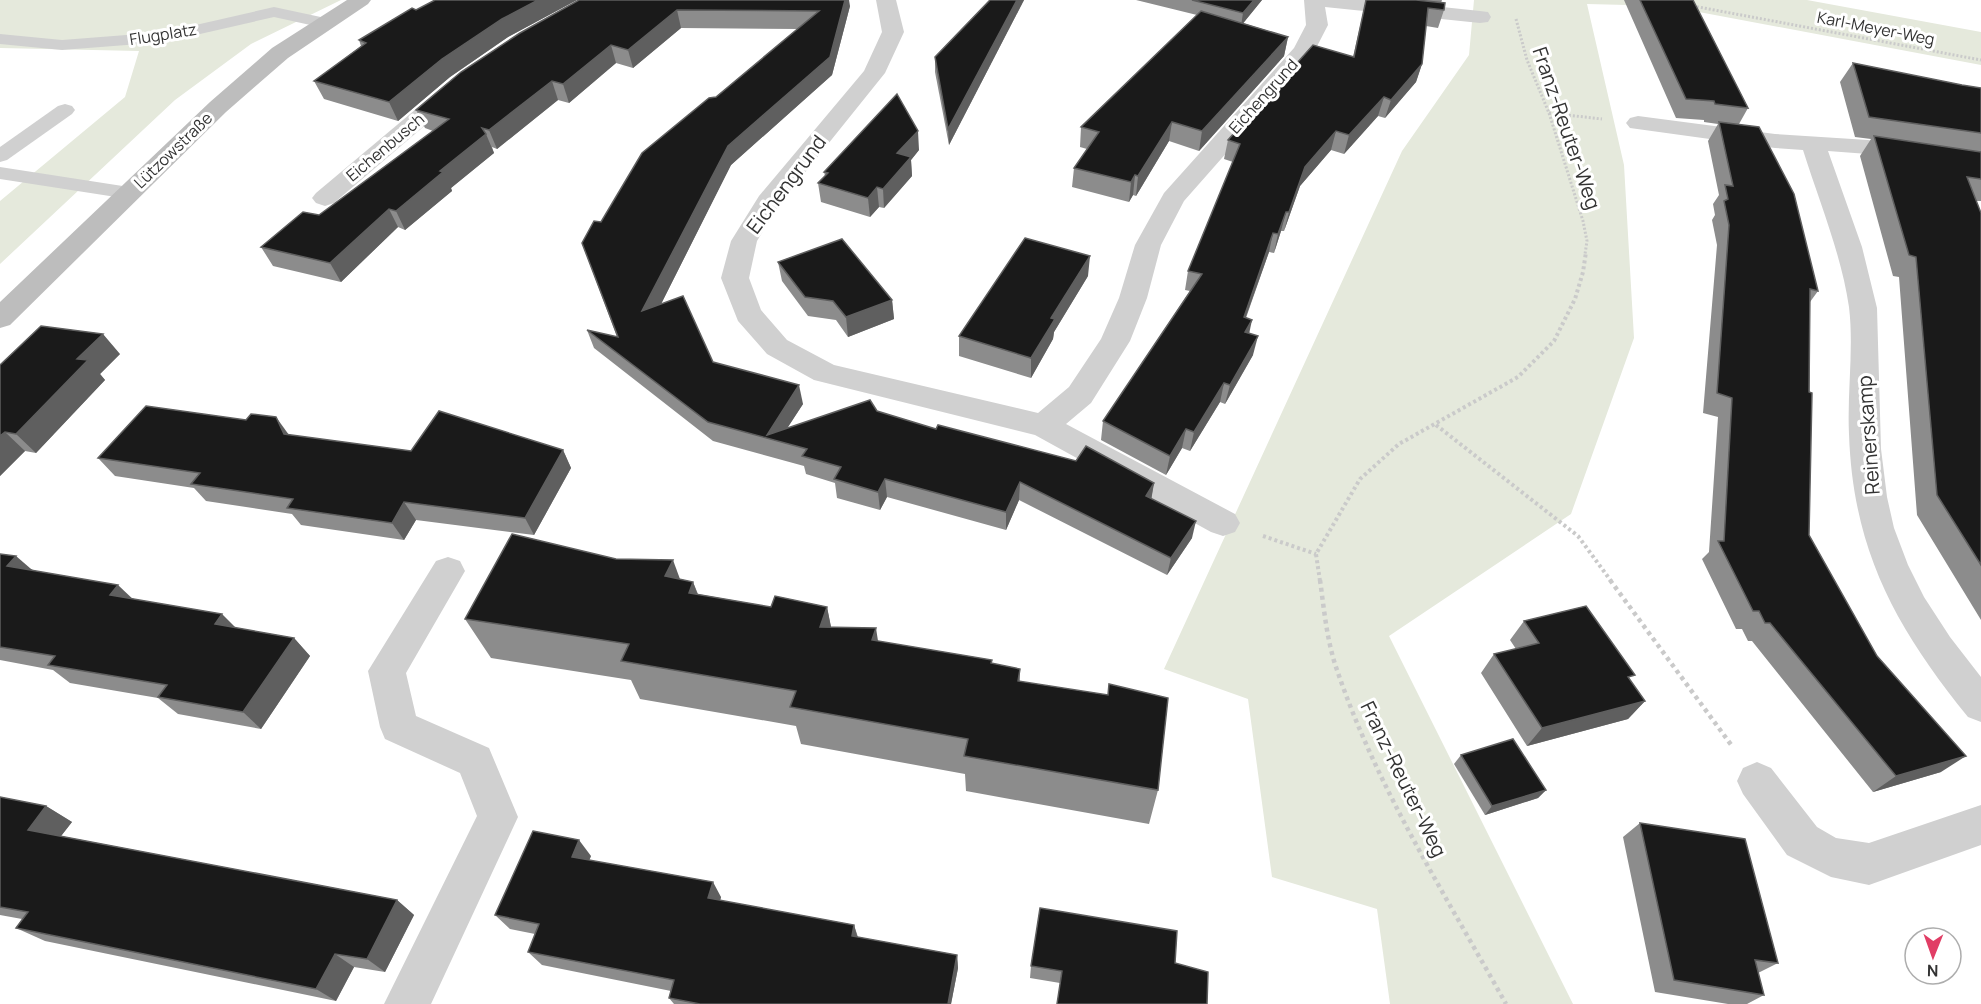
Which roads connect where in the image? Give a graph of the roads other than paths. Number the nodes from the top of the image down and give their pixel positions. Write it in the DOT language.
graph roads {
  1 [pos="361,0"];
  2 [pos="886,0"];
  3 [pos="1314,0"];
  4 [pos="1480,17"];
  5 [pos="324,23"];
  6 [pos="0,39"];
  7 [pos="469,78"];
  8 [pos="65,110"];
  9 [pos="1638,123"];
  10 [pos="1813,143"];
  11 [pos="0,156"];
  12 [pos="1981,165"];
  13 [pos="0,173"];
  14 [pos="129,193"];
  15 [pos="325,198"];
  16 [pos="0,318"];
  17 [pos="1044,426"];
  18 [pos="1223,523"];
  19 [pos="448,572"];
  20 [pos="1981,705"];
  21 [pos="1757,781"];
  22 [pos="1981,825"];
  23 [pos="406,1004"];
  1 -- 5 [label="street, Lützowstraße"];
  2 -- 17 [label="street, Eichengrund"];
  3 -- 4 [label="street, Eichengrund"];
  3 -- 17 [label="street, Eichengrund"];
  5 -- 6 [label="lane, Flugplatz"];
  5 -- 14 [label="street, Lützowstraße"];
  7 -- 15 [label="street, Eichenbusch"];
  8 -- 11 [label="lane"];
  9 -- 10 [label="street"];
  10 -- 12 [label="street"];
  10 -- 20 [label="street, Reinerskamp"];
  13 -- 14 [label="lane"];
  14 -- 16 [label="street, Lützowstraße"];
  17 -- 18 [label="street, Eichengrund"];
  19 -- 23 [label="street"];
  21 -- 22 [label="street"];
}
